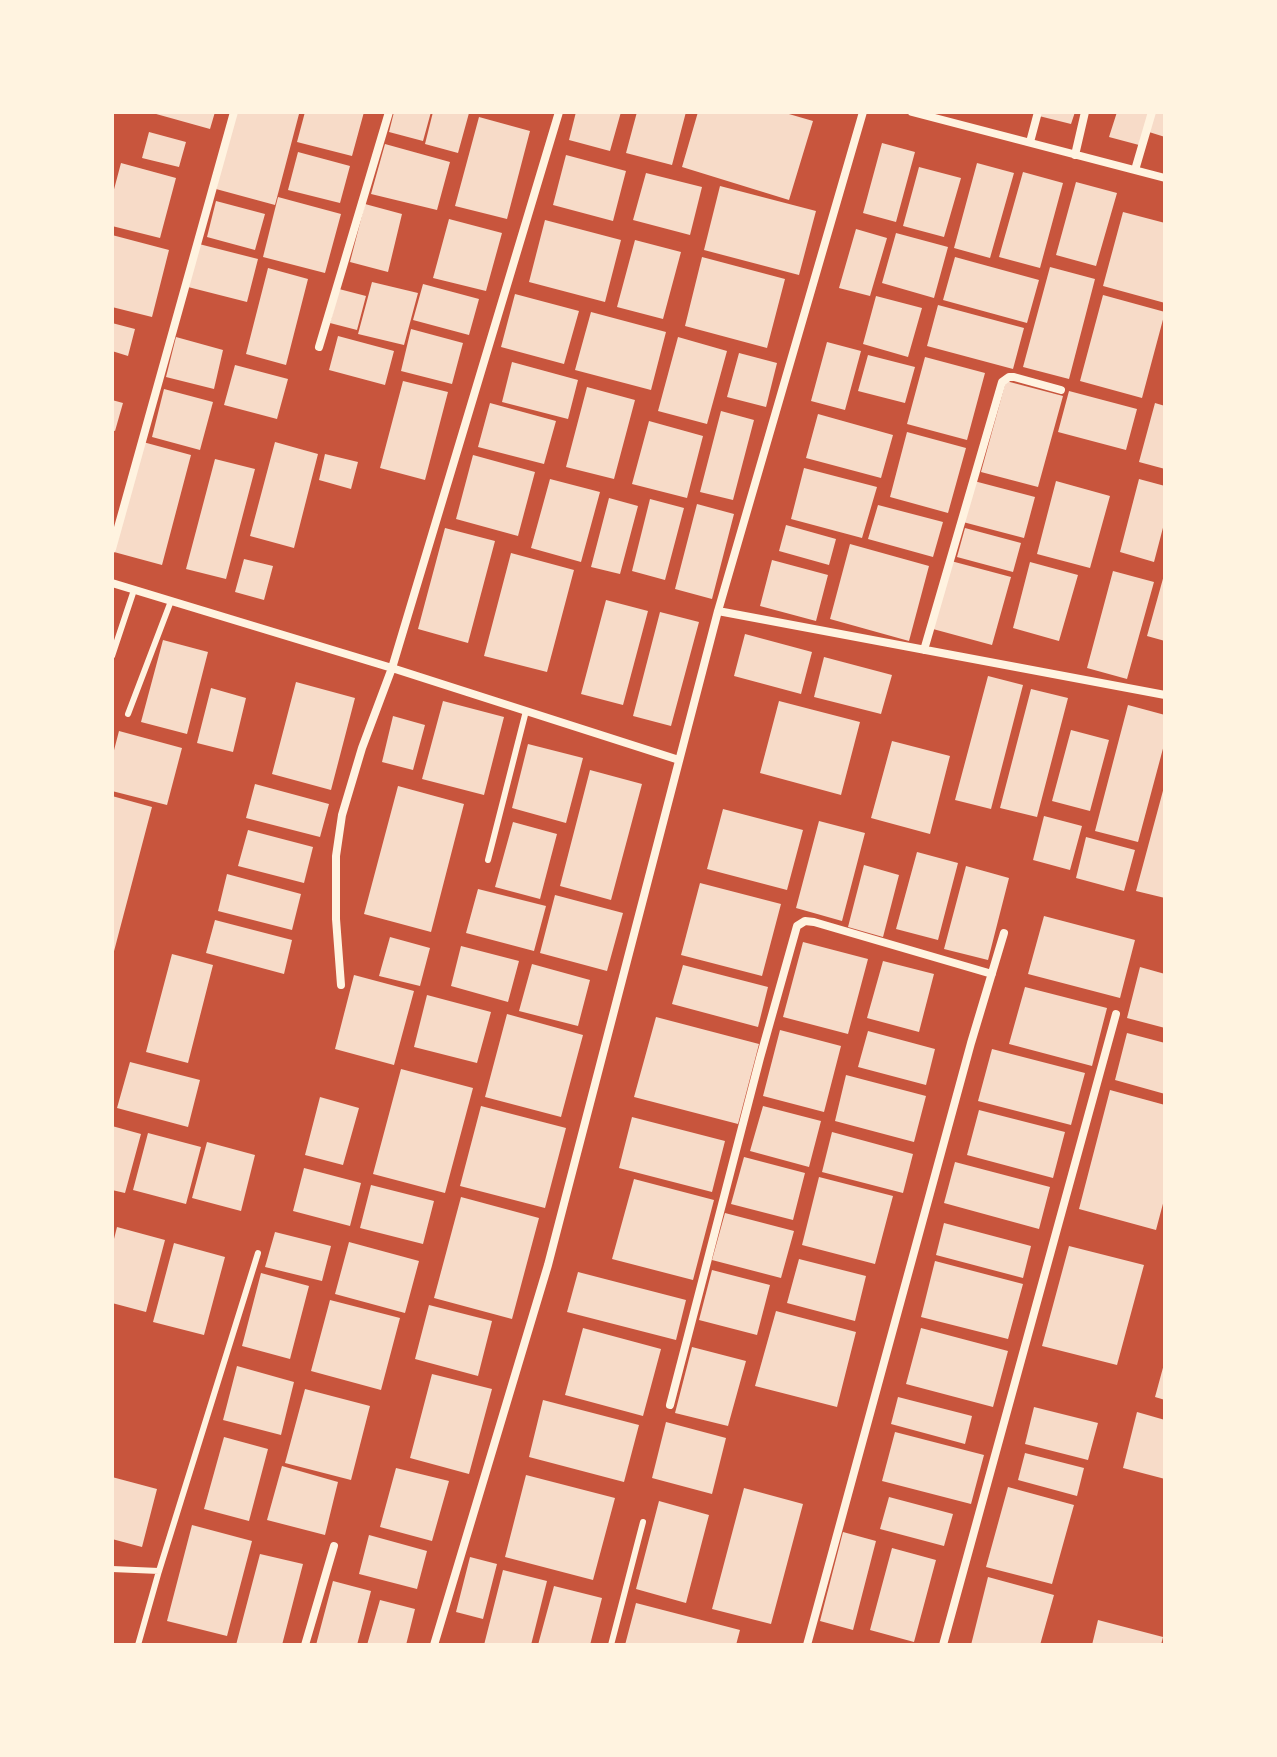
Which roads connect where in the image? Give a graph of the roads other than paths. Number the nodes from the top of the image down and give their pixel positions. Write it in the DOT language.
graph roads {
  1 [pos="234,112"];
  2 [pos="389,112"];
  3 [pos="559,112"];
  4 [pos="863,112"];
  5 [pos="912,112"];
  6 [pos="1038,112"];
  7 [pos="1085,112"];
  8 [pos="1152,112"];
  9 [pos="1030,142"];
  10 [pos="1075,155"];
  11 [pos="1135,170"];
  12 [pos="1165,178"];
  13 [pos="319,347"];
  14 [pos="1061,390"];
  15 [pos="112,549"];
  16 [pos="112,583"];
  17 [pos="134,590"];
  18 [pos="171,601"];
  19 [pos="718,611"];
  20 [pos="924,650"];
  21 [pos="112,656"];
  22 [pos="392,668"];
  23 [pos="1165,695"];
  24 [pos="526,711"];
  25 [pos="128,714"];
  26 [pos="679,760"];
  27 [pos="488,860"];
  28 [pos="1004,933"];
  29 [pos="992,974"];
  30 [pos="341,985"];
  31 [pos="1116,1014"];
  32 [pos="258,1253"];
  33 [pos="670,1405"];
  34 [pos="643,1522"];
  35 [pos="334,1546"];
  36 [pos="112,1569"];
  37 [pos="159,1571"];
  38 [pos="138,1645"];
  39 [pos="305,1645"];
  40 [pos="434,1645"];
  41 [pos="611,1645"];
  42 [pos="807,1645"];
  43 [pos="943,1645"];
  1 -- 15 [label="street"];
  2 -- 13 [label="street"];
  3 -- 22 [label="street"];
  4 -- 19 [label="street"];
  5 -- 9 [label="street"];
  6 -- 9 [label="street"];
  7 -- 10 [label="street"];
  8 -- 11 [label="street"];
  9 -- 10 [label="street"];
  10 -- 11 [label="street"];
  11 -- 12 [label="street"];
  14 -- 20 [label="street"];
  16 -- 17 [label="street"];
  17 -- 18 [label="street"];
  17 -- 21 [label="lane"];
  18 -- 22 [label="street"];
  18 -- 25 [label="lane"];
  19 -- 20 [label="street"];
  19 -- 26 [label="street"];
  20 -- 23 [label="street"];
  22 -- 24 [label="street"];
  22 -- 30 [label="street"];
  24 -- 26 [label="street"];
  24 -- 27 [label="lane"];
  26 -- 40 [label="street"];
  28 -- 29 [label="street"];
  29 -- 33 [label="street"];
  29 -- 42 [label="street"];
  31 -- 43 [label="street"];
  32 -- 37 [label="lane"];
  34 -- 41 [label="lane"];
  35 -- 39 [label="street"];
  36 -- 37 [label="lane"];
  37 -- 38 [label="lane"];
}
